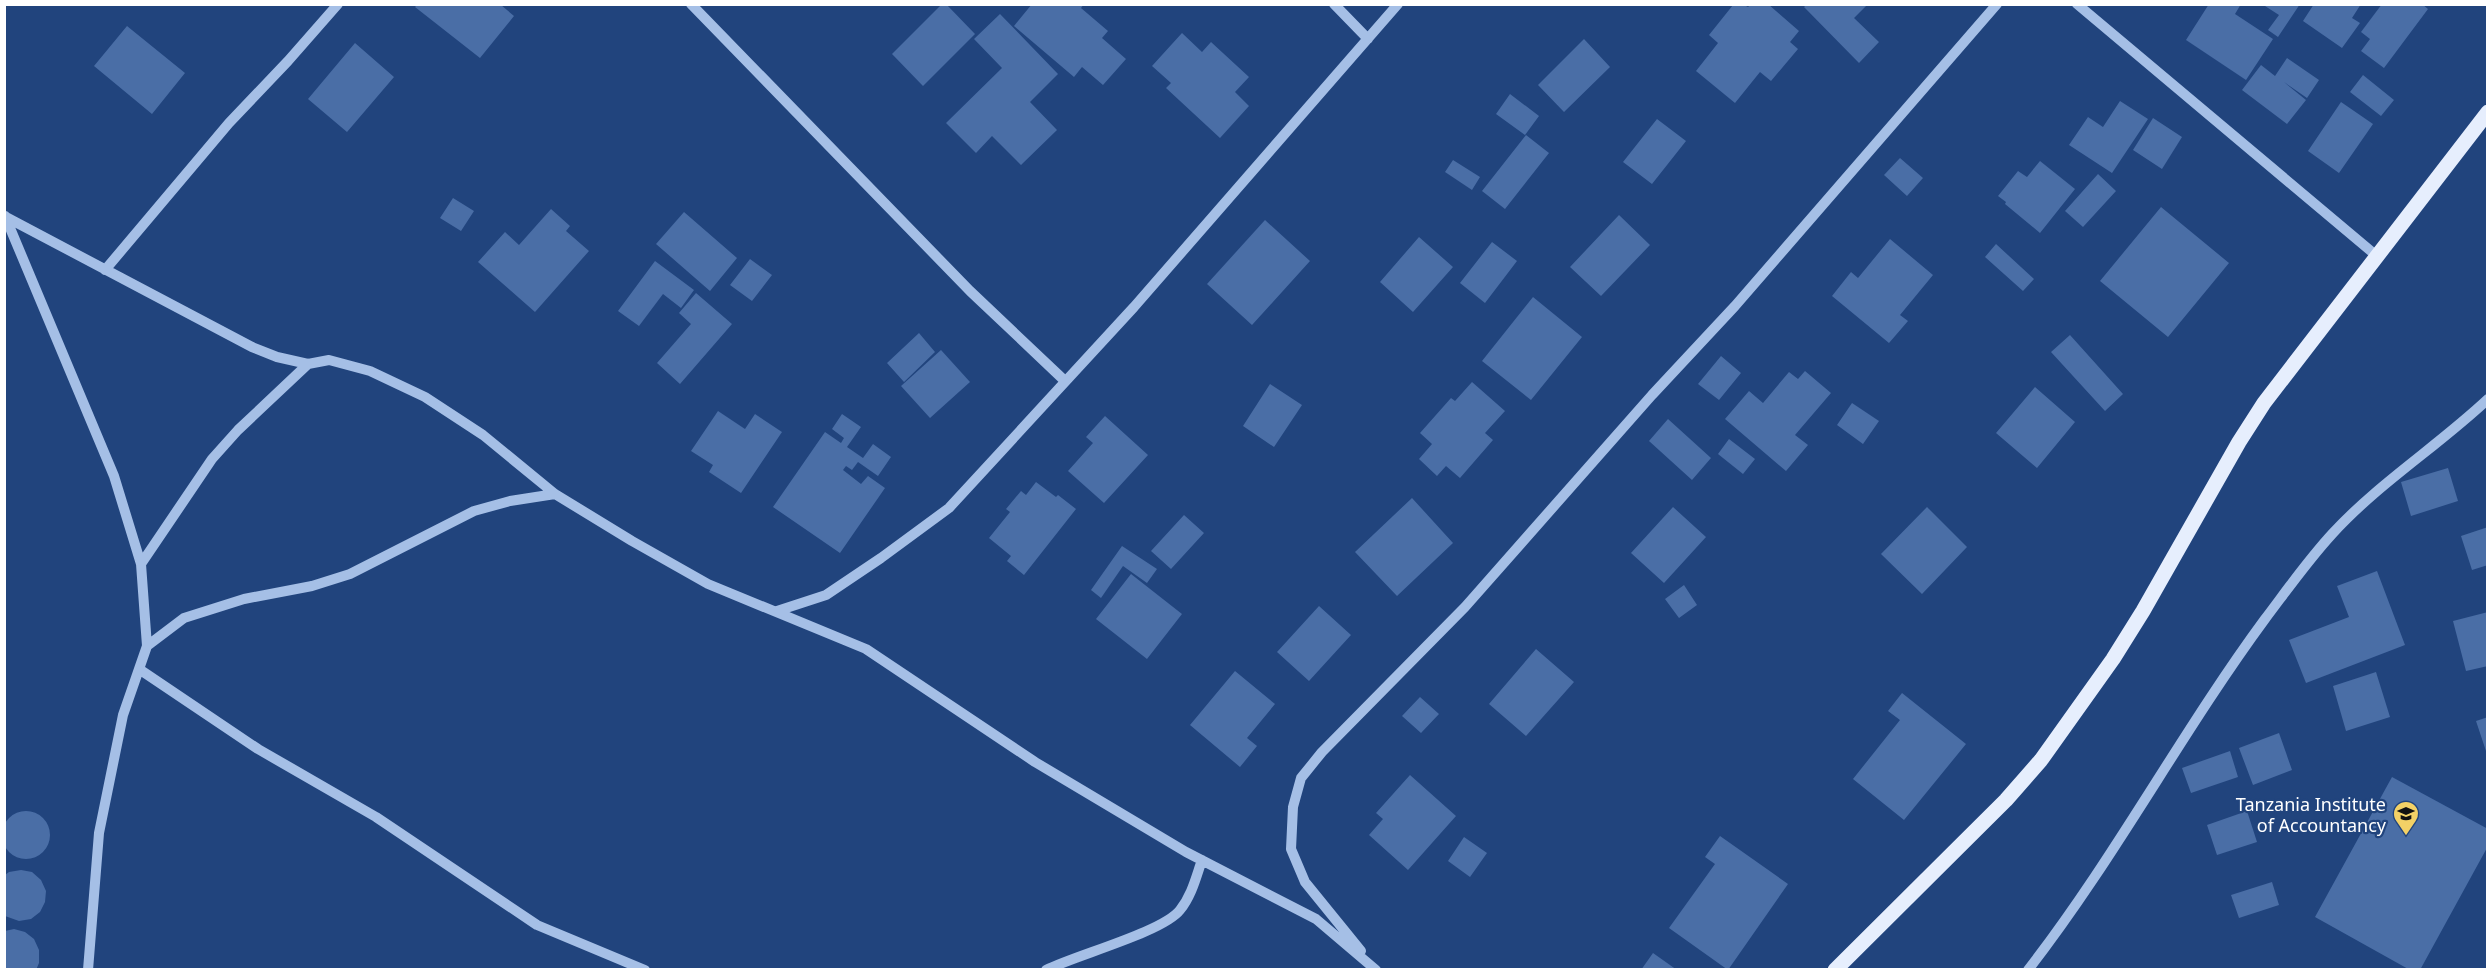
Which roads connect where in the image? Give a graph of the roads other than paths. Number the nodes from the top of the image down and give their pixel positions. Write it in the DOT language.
graph roads {
  1 [pos="338,4"];
  2 [pos="691,4"];
  3 [pos="1334,4"];
  4 [pos="1398,4"];
  5 [pos="1997,4"];
  6 [pos="2077,4"];
  7 [pos="1368,39"];
  8 [pos="2487,112"];
  9 [pos="5,216"];
  10 [pos="2378,257"];
  11 [pos="105,270"];
  12 [pos="308,364"];
  13 [pos="1065,381"];
  14 [pos="2487,399"];
  15 [pos="555,494"];
  16 [pos="141,564"];
  17 [pos="777,611"];
  18 [pos="147,646"];
  19 [pos="139,669"];
  20 [pos="1202,860"];
  21 [pos="88,969"];
  22 [pos="645,969"];
  23 [pos="1046,969"];
  24 [pos="1376,969"];
  25 [pos="1835,969"];
  26 [pos="2028,969"];
  1 -- 11 [label="street"];
  2 -- 13 [label="street"];
  3 -- 7 [label="street"];
  4 -- 7 [label="street"];
  5 -- 24 [label="street"];
  6 -- 10 [label="street"];
  7 -- 13 [label="street"];
  8 -- 10 [label="main road"];
  9 -- 11 [label="street"];
  9 -- 16 [label="street"];
  10 -- 25 [label="main road"];
  11 -- 12 [label="street"];
  12 -- 15 [label="street"];
  12 -- 16 [label="street"];
  13 -- 17 [label="street"];
  14 -- 26 [label="street"];
  15 -- 17 [label="street"];
  15 -- 18 [label="street"];
  16 -- 18 [label="street"];
  17 -- 20 [label="street"];
  18 -- 19 [label="street"];
  19 -- 21 [label="street"];
  19 -- 22 [label="street"];
  20 -- 23 [label="street"];
  20 -- 24 [label="street"];
}
